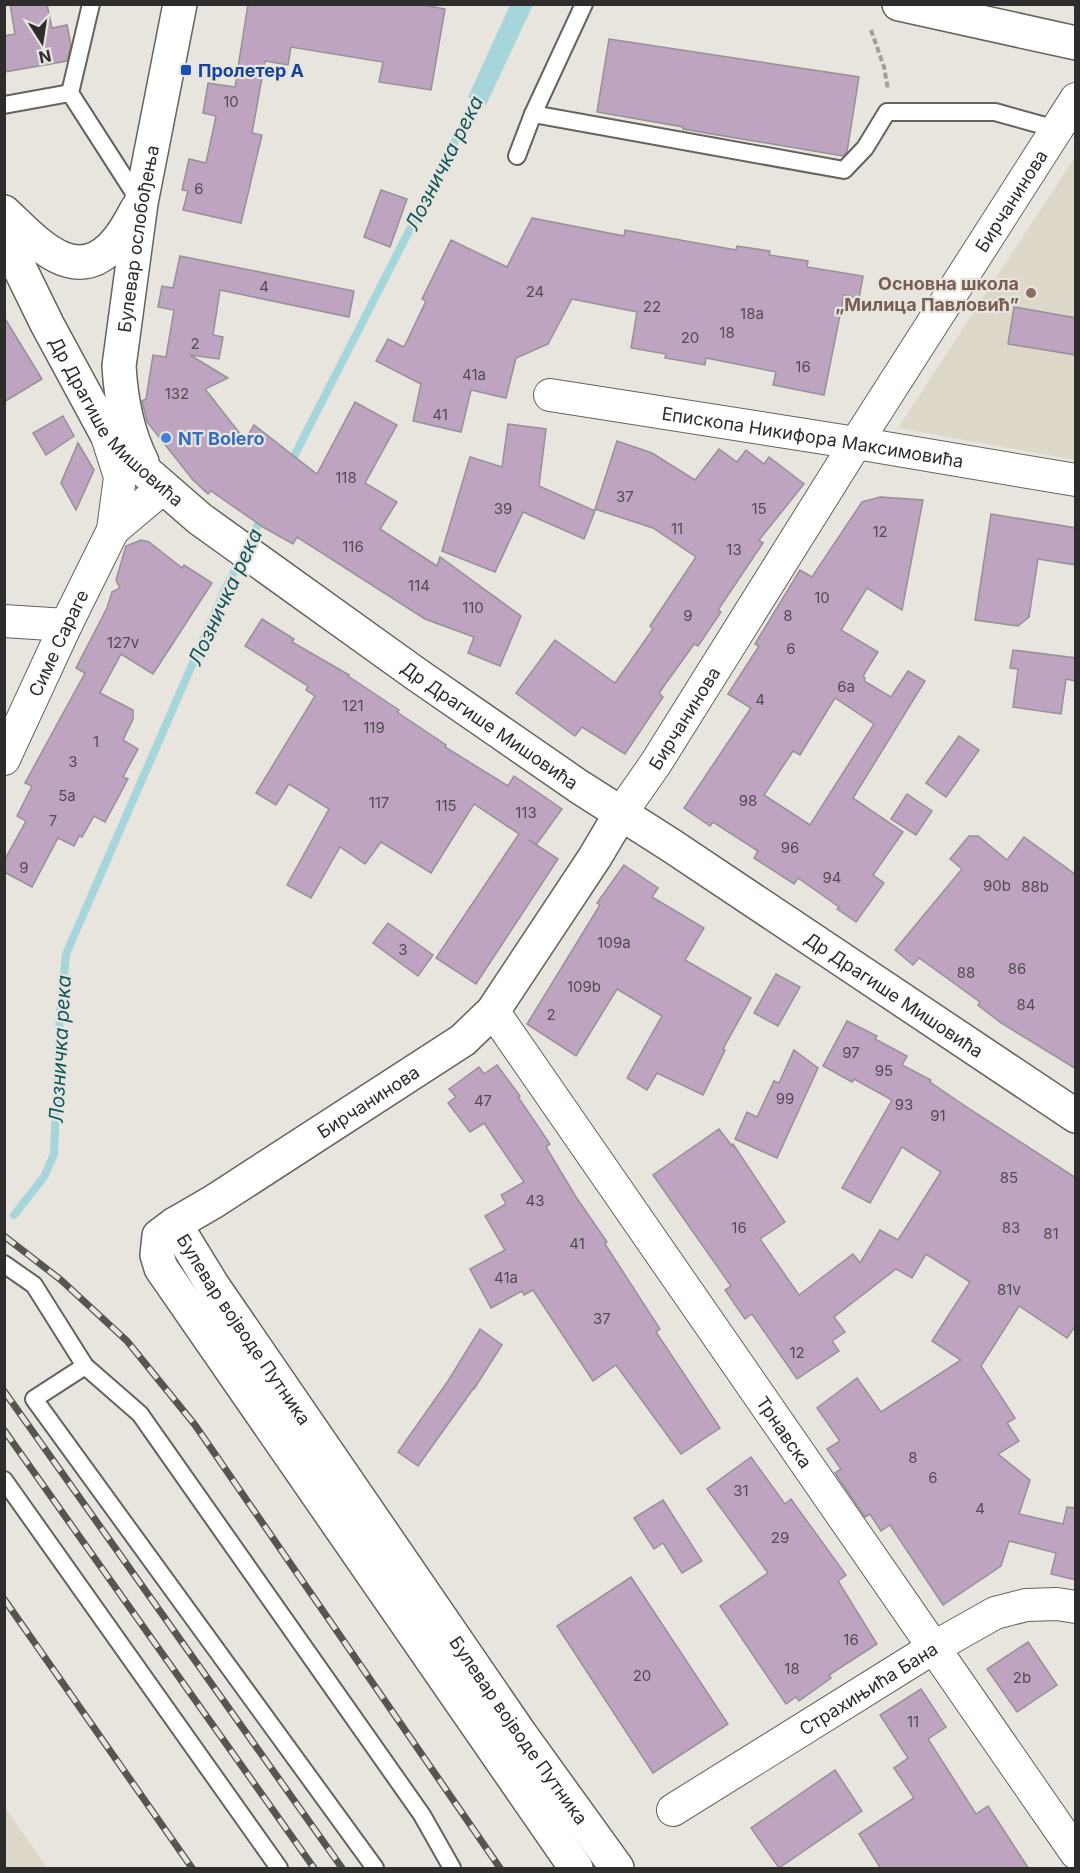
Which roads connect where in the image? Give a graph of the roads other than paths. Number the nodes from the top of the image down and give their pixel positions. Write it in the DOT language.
graph roads {
  1 [pos="91,4"];
  2 [pos="180,4"];
  3 [pos="584,4"];
  4 [pos="899,4"];
  5 [pos="1076,43"];
  6 [pos="70,93"];
  7 [pos="1076,99"];
  8 [pos="4,105"];
  9 [pos="533,114"];
  10 [pos="1056,129"];
  11 [pos="517,156"];
  12 [pos="141,202"];
  13 [pos="4,212"];
  14 [pos="4,236"];
  15 [pos="550,395"];
  16 [pos="106,433"];
  17 [pos="856,443"];
  18 [pos="156,480"];
  19 [pos="1076,480"];
  20 [pos="113,530"];
  21 [pos="4,621"];
  22 [pos="66,625"];
  23 [pos="4,759"];
  24 [pos="621,813"];
  25 [pos="493,1011"];
  26 [pos="1076,1116"];
  27 [pos="175,1224"];
  28 [pos="4,1264"];
  29 [pos="85,1366"];
  30 [pos="4,1480"];
  31 [pos="1076,1607"];
  32 [pos="933,1648"];
  33 [pos="673,1810"];
  34 [pos="1076,1852"];
  35 [pos="279,1869"];
  36 [pos="375,1869"];
  37 [pos="452,1869"];
  38 [pos="576,1869"];
  39 [pos="617,1869"];
  1 -- 6 [label="lane"];
  2 -- 12 [label="main road, Булевар ослобођења"];
  3 -- 9 [label="lane"];
  4 -- 5 [label="main road"];
  6 -- 8 [label="lane"];
  6 -- 12 [label="lane"];
  7 -- 10 [label="street, Бирчанинова"];
  9 -- 10 [label="lane"];
  9 -- 11 [label="lane"];
  10 -- 17 [label="street, Бирчанинова"];
  12 -- 13 [label="main road"];
  12 -- 18 [label="main road, Булевар ослобођења"];
  14 -- 16 [label="main road, Др Драгише Мишовића"];
  15 -- 17 [label="street, Епископа Никифора Максимовића"];
  16 -- 18 [label="main road, Др Драгише Мишовића"];
  16 -- 20 [label="street, Симе Сараге"];
  17 -- 19 [label="street, Епископа Никифора Максимовића"];
  17 -- 24 [label="street, Бирчанинова"];
  18 -- 20 [label="street, Симе Сараге"];
  18 -- 24 [label="main road, Др Драгише Мишовића"];
  20 -- 22 [label="street, Симе Сараге"];
  21 -- 22 [label="street"];
  22 -- 23 [label="street, Симе Сараге"];
  24 -- 25 [label="main road, Бирчанинова"];
  24 -- 26 [label="main road, Др Драгише Мишовића"];
  25 -- 27 [label="main road, Бирчанинова"];
  25 -- 32 [label="street, Трнавска"];
  27 -- 38 [label="main road, Булевар војводе Путника"];
  27 -- 39 [label="main road, Булевар војводе Путника"];
  28 -- 29 [label="lane"];
  29 -- 36 [label="lane"];
  29 -- 37 [label="lane"];
  30 -- 35 [label="lane"];
  31 -- 32 [label="street, Страхињића Бана"];
  32 -- 33 [label="street, Страхињића Бана"];
  32 -- 34 [label="street, Трнавска"];
}
